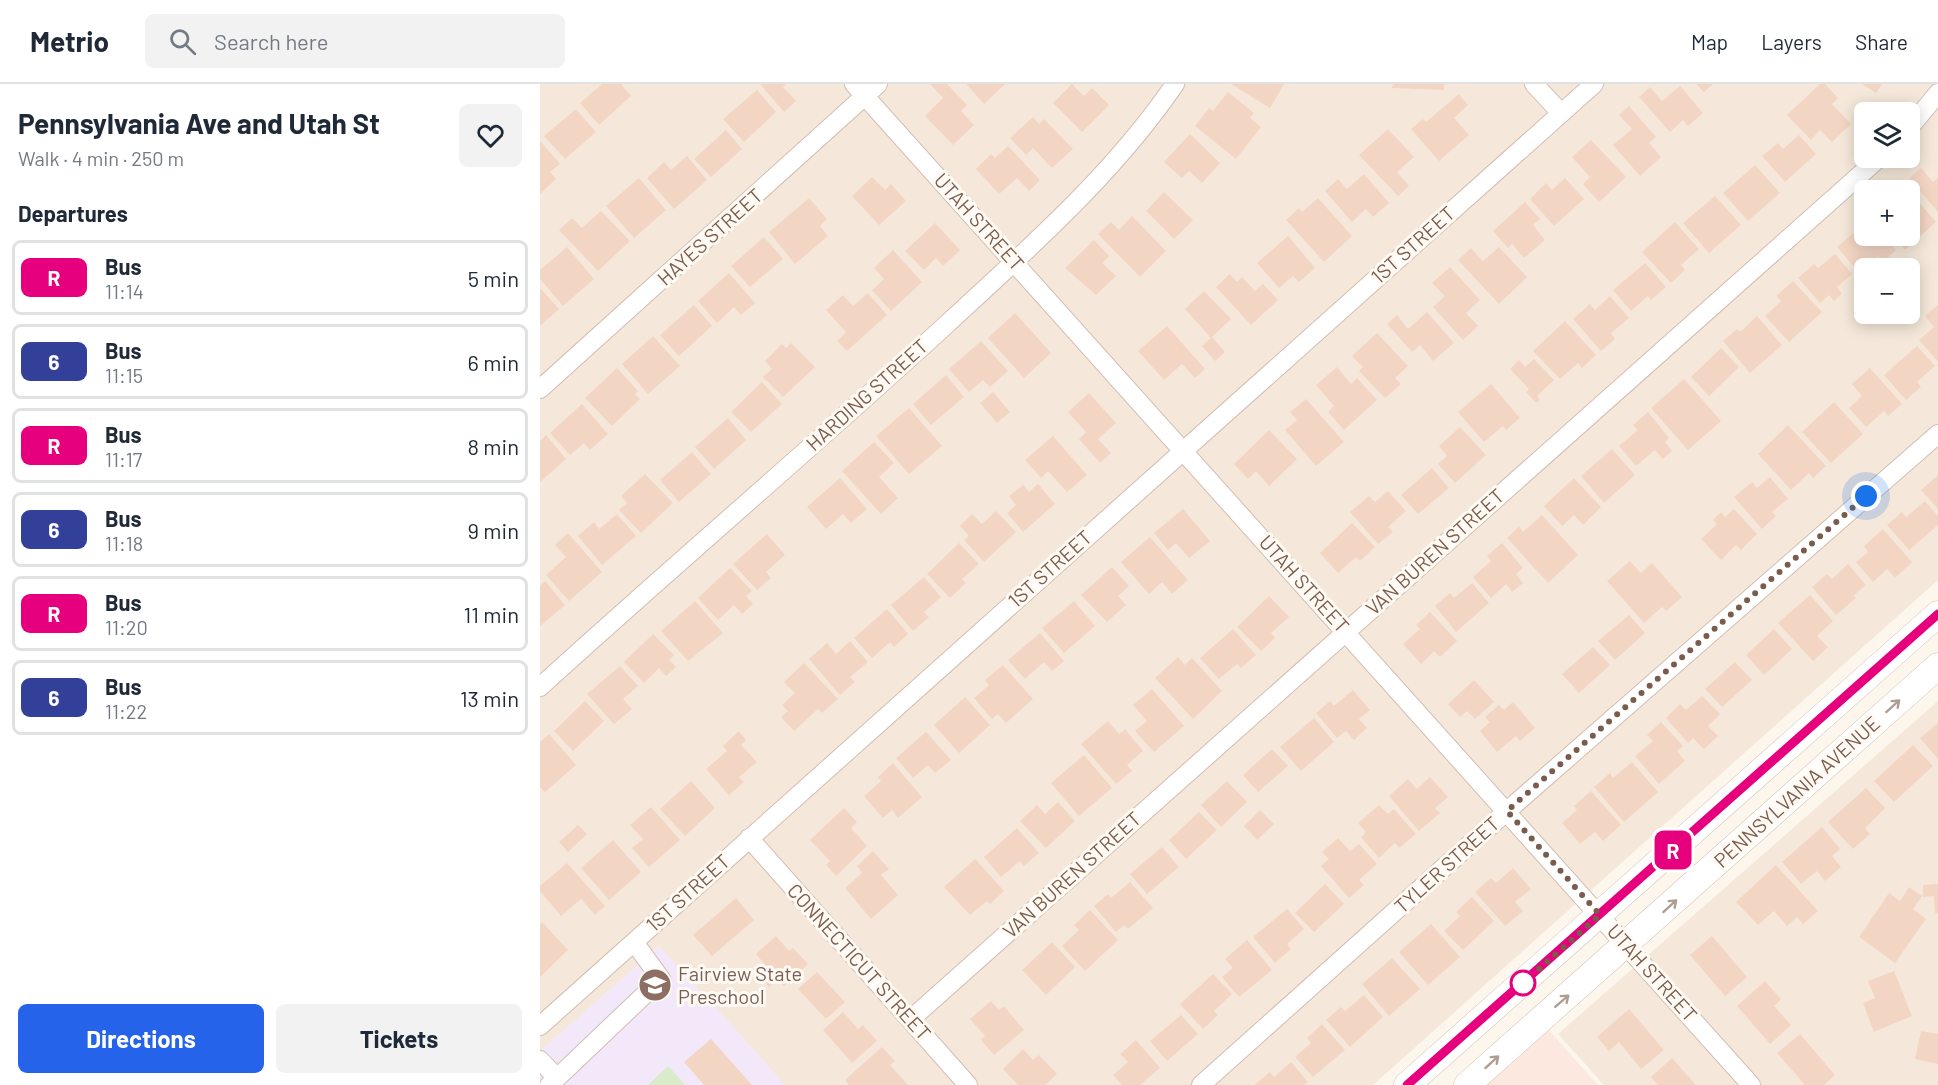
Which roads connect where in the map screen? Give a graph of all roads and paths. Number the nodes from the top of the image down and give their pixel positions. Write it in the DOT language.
graph roads {
  1 [pos="1175,84"];
  2 [pos="1534,84"];
  3 [pos="1594,84"];
  4 [pos="866,88"];
  5 [pos="1938,93"];
  6 [pos="1561,113"];
  7 [pos="1920,115"];
  8 [pos="1868,168"];
  9 [pos="1014,262"];
  10 [pos="540,389"];
  11 [pos="1938,434"];
  12 [pos="1184,449"];
  13 [pos="1938,614"];
  14 [pos="1347,631"];
  15 [pos="1938,666"];
  16 [pos="540,687"];
  17 [pos="1507,811"];
  18 [pos="749,838"];
  19 [pos="1600,915"];
  20 [pos="634,942"];
  21 [pos="1626,945"];
  22 [pos="911,1019"];
  23 [pos="540,1026"];
  24 [pos="540,1060"];
  25 [pos="553,1081"];
  26 [pos="968,1085"];
  27 [pos="1201,1085"];
  28 [pos="1407,1085"];
  29 [pos="1467,1085"];
  30 [pos="1751,1085"];
  1 -- 9 [label="street, HARDING STREET"];
  2 -- 6 [label="street"];
  3 -- 6 [label="street, 1ST STREET"];
  4 -- 9 [label="street, UTAH STREET"];
  4 -- 10 [label="street, HAYES STREET"];
  5 -- 7 [label="street"];
  6 -- 12 [label="street, 1ST STREET"];
  8 -- 14 [label="street, VAN BUREN STREET"];
  9 -- 12 [label="street, UTAH STREET"];
  9 -- 16 [label="street, HARDING STREET"];
  11 -- 17 [label="street, TYLER STREET"];
  12 -- 14 [label="street, UTAH STREET"];
  12 -- 18 [label="street, 1ST STREET"];
  13 -- 19 [label="main road, PENNSYLVANIA AVENUE"];
  14 -- 17 [label="street, UTAH STREET"];
  14 -- 22 [label="street, VAN BUREN STREET"];
  21 -- 15 [label="main road, PENNSYLVANIA AVENUE, one-way"];
  17 -- 19 [label="street, UTAH STREET"];
  17 -- 27 [label="street, TYLER STREET"];
  18 -- 20 [label="street, 1ST STREET"];
  18 -- 22 [label="street, CONNECTICUT STREET"];
  19 -- 21 [label="street, UTAH STREET"];
  19 -- 28 [label="main road, PENNSYLVANIA AVENUE"];
  20 -- 23 [label="street, 1ST STREET"];
  20 -- 25 [label="street"];
  29 -- 21 [label="main road, PENNSYLVANIA AVENUE, one-way"];
  21 -- 30 [label="street, UTAH STREET"];
  22 -- 26 [label="street, CONNECTICUT STREET"];
  24 -- 25 [label="street"];
}
